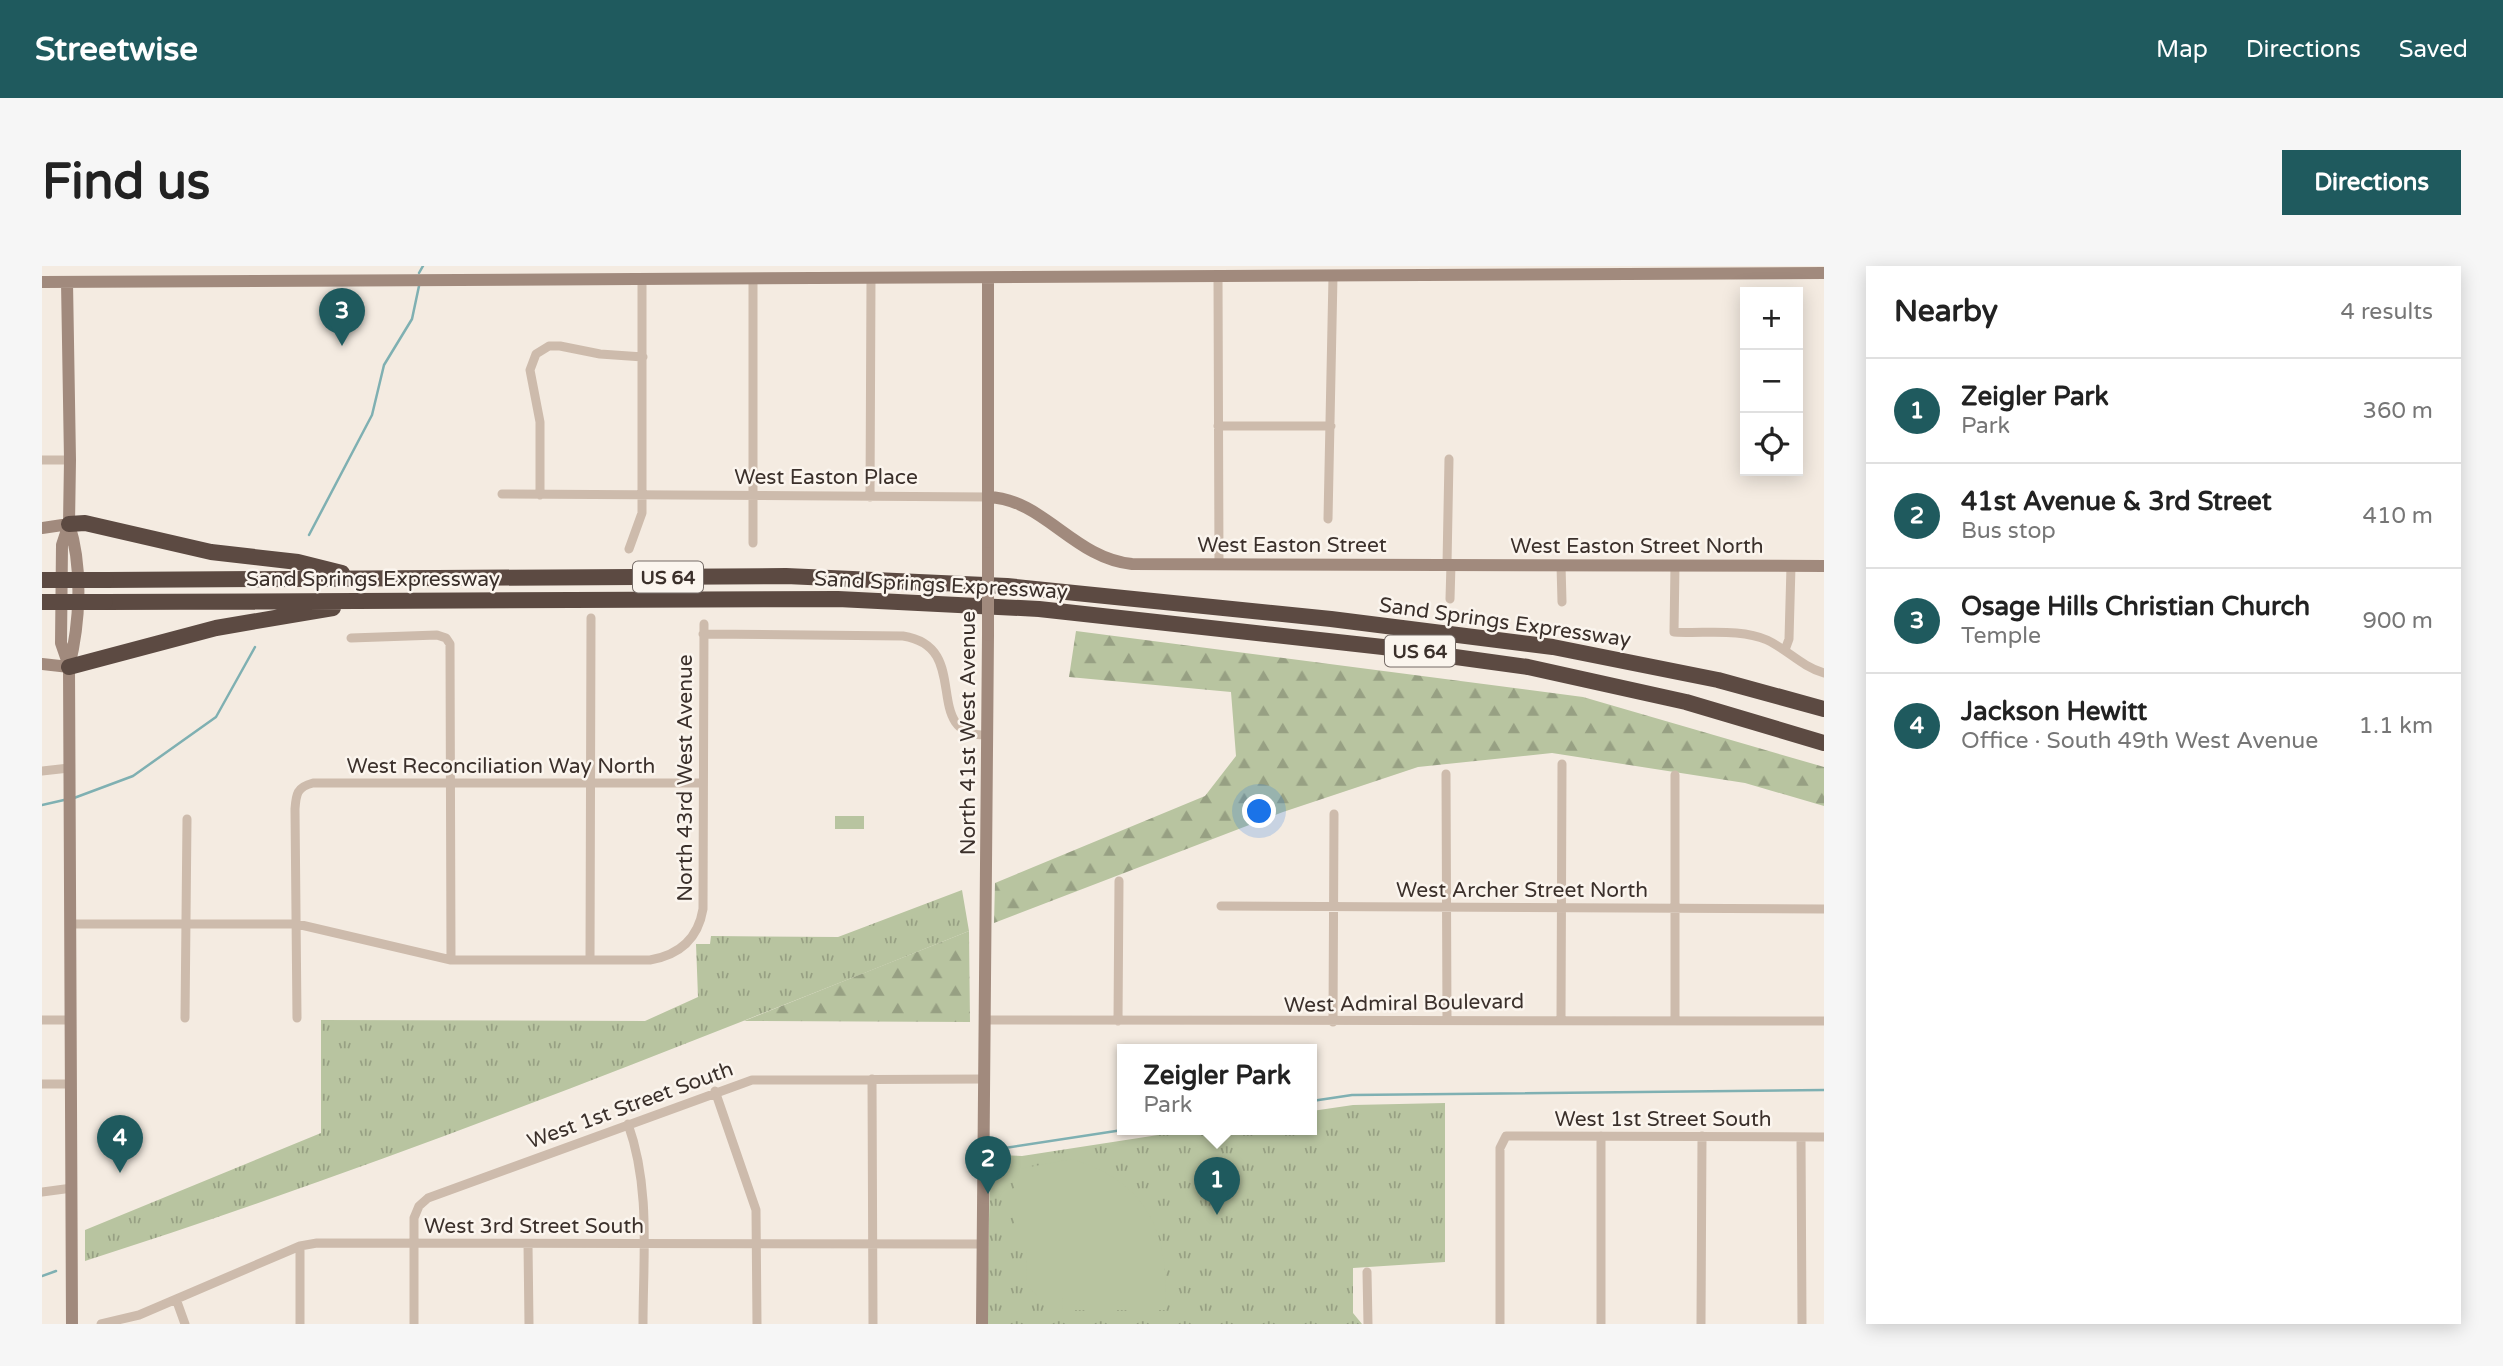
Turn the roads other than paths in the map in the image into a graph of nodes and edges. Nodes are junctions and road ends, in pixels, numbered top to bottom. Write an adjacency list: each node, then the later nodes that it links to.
1 (1271, 271): 4 (street); 5 (street)
2 (1044, 272): 4 (street); 7 (street)
3 (1824, 272): 5 (street)
4 (1218, 276): 14 (street)
5 (1332, 276): 13 (street)
6 (871, 278): 7 (street); 9 (street); 22 (street)
7 (988, 278): 23 (street, North 41st West Avenue)
8 (642, 279): 9 (street); 11 (street); 12 (street)
9 (753, 279): 21 (street)
10 (42, 282): 11 (street)
11 (67, 282): 17 (street)
12 (643, 357): 19 (street); 20 (street)
13 (1331, 425): 14 (street); 24 (street)
14 (1218, 426): 31 (street)
15 (1449, 459): 30 (street)
16 (42, 460): 17 (street)
17 (70, 460): 25 (street)
18 (502, 494): 19 (street, West Easton Place)
19 (540, 495): 20 (street, West Easton Place)
20 (643, 496): 21 (street, West Easton Place); 28 (street)
21 (753, 496): 22 (street, West Easton Place); 27 (street)
22 (870, 497): 23 (street, West Easton Place)
23 (988, 497): 29 (street, West Easton Place); 51 (street, North 41st West Avenue, bridge)
24 (1328, 519)
25 (69, 524): 26 (street); 36 (highway); 48 (street)
26 (42, 528)
27 (753, 543)
28 (629, 549)
29 (1132, 564): 31 (street, West Easton Street)
30 (1449, 564): 31 (street, West Easton Street); 32 (street, West Easton Street North); 38 (street)
31 (1219, 565)
32 (1561, 565): 33 (street, West Easton Street North); 41 (street)
33 (1675, 565): 34 (street, West Easton Street North); 46 (street)
34 (1791, 566): 35 (street, West Easton Street North); 46 (street)
35 (1824, 566)
36 (368, 579): 37 (highway, Sand Springs Expressway / US 64, bridge); 50 (highway, Sand Springs Expressway / US 64)
37 (42, 580)
38 (1450, 599)
39 (369, 601): 40 (highway, Sand Springs Expressway / US 64, bridge); 48 (highway); 52 (highway, Sand Springs Expressway / US 64)
40 (42, 602)
41 (1562, 602)
42 (591, 618): 58 (street)
43 (704, 624): 44 (street, North 43rd West Avenue)
44 (703, 635): 51 (street); 60 (street, North 43rd West Avenue)
45 (351, 638): 59 (street)
46 (1785, 650): 49 (street)
47 (42, 664): 48 (street)
48 (69, 667): 55 (street)
49 (1824, 673)
50 (1824, 709)
51 (988, 735): 80 (street, North 41st West Avenue)
52 (1824, 743)
53 (1562, 764): 68 (street)
54 (42, 771): 55 (street)
55 (69, 772): 71 (street)
56 (1446, 774): 66 (street)
57 (1675, 775): 67 (street)
58 (591, 782): 59 (street, West Reconciliation Way North); 60 (street, West Reconciliation Way North); 74 (street)
59 (451, 783): 72 (street, West Reconciliation Way North); 73 (street)
60 (703, 783): 74 (street, North 43rd West Avenue)
61 (1334, 814): 65 (street)
62 (187, 819): 70 (street)
63 (1119, 881): 83 (street)
64 (1221, 906): 65 (street, West Archer Street North)
65 (1334, 907): 66 (street, West Archer Street North); 85 (street)
66 (1446, 907): 68 (street, West Archer Street North); 81 (street)
67 (1676, 907): 68 (street, West Archer Street North); 69 (street, West Archer Street North); 82 (street)
68 (1562, 908): 77 (street)
69 (1824, 909)
70 (186, 923): 71 (street); 72 (street); 75 (street)
71 (70, 924): 79 (street)
72 (297, 924): 73 (street); 76 (street)
73 (451, 960): 74 (street)
74 (590, 960)
75 (185, 1018)
76 (297, 1018)
77 (1561, 1019): 81 (street, West Admiral Boulevard); 82 (street, West Admiral Boulevard)
78 (42, 1020): 79 (street)
79 (70, 1020): 89 (street)
80 (985, 1020): 83 (street, West Admiral Boulevard); 87 (street, North 41st West Avenue)
81 (1447, 1020): 85 (street, West Admiral Boulevard)
82 (1675, 1020): 84 (street, West Admiral Boulevard)
83 (1118, 1021): 85 (street, West Admiral Boulevard)
84 (1824, 1021)
85 (1334, 1022)
86 (872, 1079): 87 (street, West 1st Street South); 90 (street, West 1st Street South); 102 (street)
87 (985, 1079): 103 (street, North 41st West Avenue)
88 (42, 1084): 89 (street)
89 (70, 1084): 96 (street)
90 (715, 1091): 91 (street, West 1st Street South); 101 (street)
91 (628, 1124): 98 (street, West 1st Street South); 100 (street)
92 (1601, 1136): 93 (street, West 1st Street South); 118 (street, West 1st Street South); 119 (street)
93 (1702, 1136): 95 (street, West 1st Street South); 120 (street)
94 (1824, 1137): 95 (street, West 1st Street South)
95 (1801, 1138): 121 (street)
96 (72, 1188): 97 (street); 107 (street)
97 (42, 1192)
98 (414, 1242): 99 (street, West 3rd Street South); 104 (street, West 3rd Street South); 111 (street, West 1st Street South)
99 (528, 1244): 100 (street, West 3rd Street South); 112 (street)
100 (643, 1244): 101 (street, West 3rd Street South); 113 (street)
101 (757, 1244): 102 (street, West 3rd Street South); 114 (street)
102 (872, 1244): 103 (street, West 3rd Street South); 115 (street)
103 (983, 1244): 116 (street, North 41st West Avenue)
104 (300, 1246): 106 (street, West 3rd Street South); 110 (street)
105 (1367, 1272): 117 (street)
106 (176, 1298): 108 (street, West 3rd Street South); 109 (street)
107 (72, 1324)
108 (102, 1324)
109 (185, 1324)
110 (300, 1324)
111 (414, 1324)
112 (529, 1324)
113 (643, 1324)
114 (757, 1324)
115 (873, 1324)
116 (982, 1324)
117 (1368, 1324)
118 (1500, 1324)
119 (1601, 1324)
120 (1701, 1324)
121 (1802, 1324)

